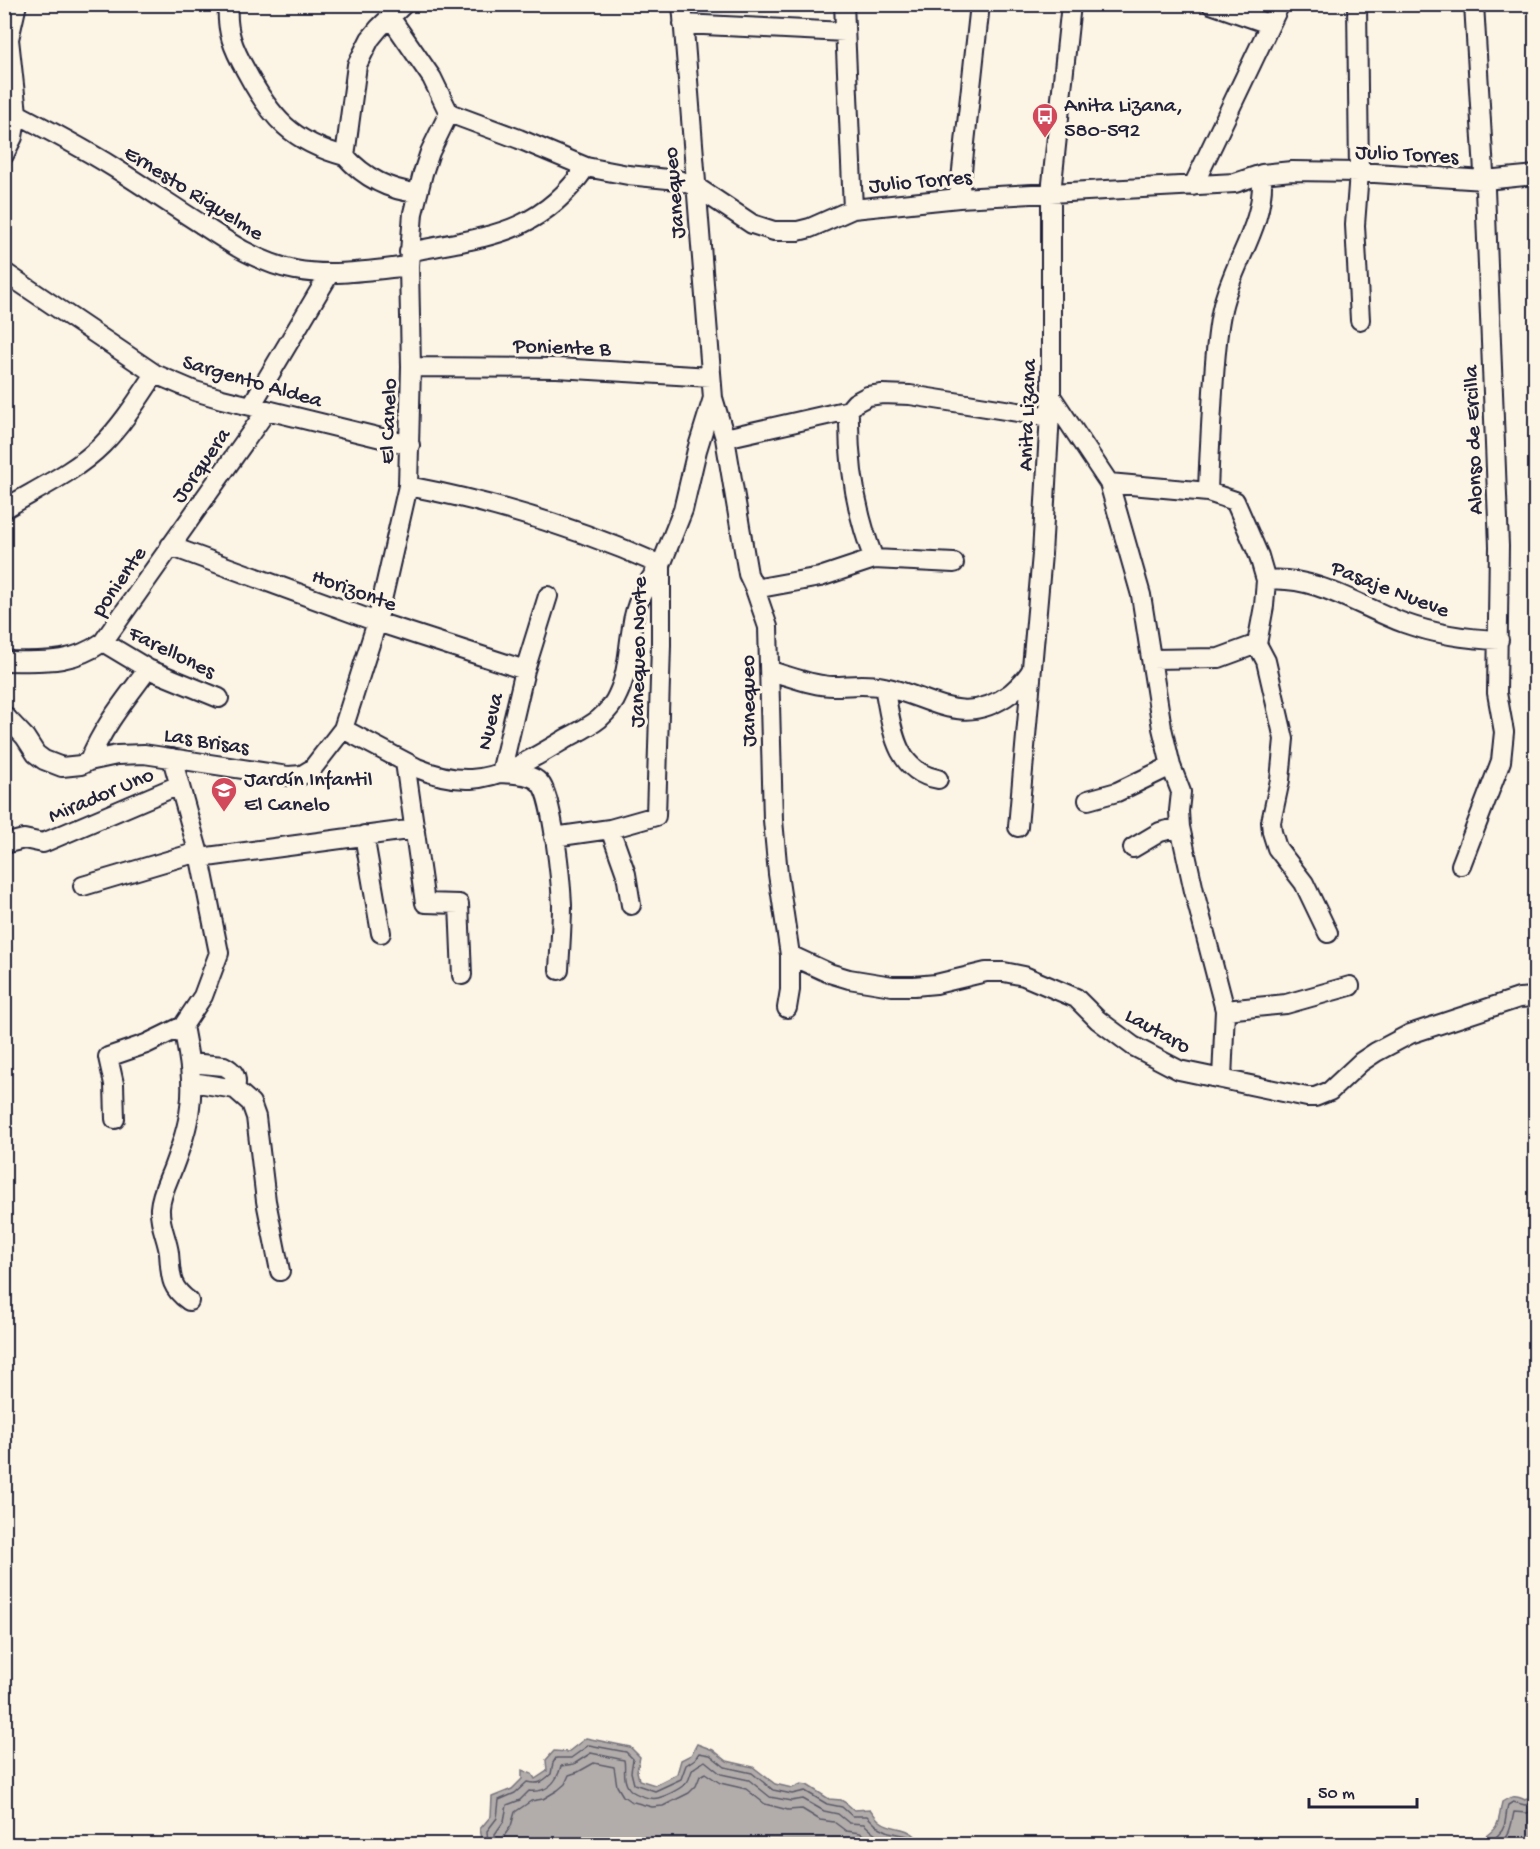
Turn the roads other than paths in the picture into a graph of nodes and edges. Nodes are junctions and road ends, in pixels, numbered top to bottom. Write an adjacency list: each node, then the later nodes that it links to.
1 (16, 4): 15 (street)
2 (228, 4): 18 (street)
3 (682, 4): 12 (street, Janequeo)
4 (844, 4): 14 (street)
5 (980, 4): 28 (street)
6 (1071, 4): 26 (street, Anita Lizana)
7 (1211, 4): 13 (street)
8 (1280, 4): 13 (street)
9 (1357, 4): 20 (street)
10 (1474, 4): 23 (street, Alonso de Ercilla)
11 (398, 8): 16 (street); 18 (street)
12 (683, 24): 14 (street); 24 (street, Janequeo)
13 (1269, 24): 25 (street)
14 (845, 32): 29 (street)
15 (11, 110): 17 (street); 32 (street, Ernesto Riquelme)
16 (449, 113): 19 (street, Julio Torres); 27 (street, El Canelo)
17 (4, 155)
18 (345, 156): 27 (street)
19 (586, 167): 24 (street, Julio Torres); 30 (street, Ernesto Riquelme)
20 (1359, 172): 21 (street, Julio Torres); 23 (street, Julio Torres); 33 (street)
21 (1262, 174): 25 (street, Julio Torres); 46 (street)
22 (1536, 175): 23 (street, Julio Torres)
23 (1485, 180): 56 (street, Alonso de Ercilla)
24 (695, 186): 29 (street, Julio Torres); 36 (street, Janequeo)
25 (1193, 186): 26 (street, Julio Torres)
26 (1051, 193): 28 (street, Julio Torres); 37 (street, Anita Lizana)
27 (417, 194): 30 (street, El Canelo)
28 (959, 198): 29 (street, Julio Torres)
29 (853, 209)
30 (409, 259): 32 (street, Ernesto Riquelme); 34 (street, El Canelo)
31 (4, 272): 35 (street, Sargento Aldea)
32 (330, 273): 39 (street, Jorquera)
33 (1360, 320)
34 (411, 367): 36 (street, Poniente B); 43 (street, El Canelo)
35 (155, 374): 39 (street, Sargento Aldea); 47 (street)
36 (711, 377): 38 (street, Janequeo Norte)
37 (1051, 396): 41 (street, Anita Lizana); 44 (street)
38 (713, 398): 42 (street, Janequeo); 51 (street, Janequeo Norte)
39 (259, 408): 43 (street, Sargento Aldea); 48 (street, Jorquera)
40 (849, 410): 41 (street); 42 (street); 49 (street)
41 (1049, 417): 62 (street, Anita Lizana)
42 (725, 438): 53 (street, Janequeo)
43 (410, 446): 45 (street, El Canelo)
44 (1109, 483): 46 (street); 59 (street)
45 (408, 486): 51 (street); 55 (street, El Canelo)
46 (1208, 492): 52 (street)
47 (4, 509)
48 (170, 546): 55 (street, Horizonte); 57 (street, poniente)
49 (874, 559): 50 (street); 53 (street)
50 (954, 563)
51 (661, 565): 73 (street); 80 (street, Janequeo Norte)
52 (1266, 580): 56 (street, Pasaje Nueve); 58 (street)
53 (755, 589): 64 (street, Janequeo)
54 (548, 596): 63 (street, Nueva)
55 (377, 622): 63 (street, Horizonte); 68 (street, El Canelo)
56 (1499, 640): 86 (street, Alonso de Ercilla)
57 (103, 642): 60 (street, Farellones); 61 (street, Farellones)
58 (1257, 644): 59 (street); 90 (street)
59 (1150, 659): 72 (street)
60 (4, 661)
61 (148, 669): 66 (street, Farellones); 70 (street)
62 (1032, 669): 65 (street); 77 (street, Anita Lizana)
63 (525, 670): 73 (street, Nueva)
64 (770, 670): 65 (street); 91 (street, Janequeo)
65 (884, 687): 74 (street)
66 (219, 698)
67 (4, 715): 70 (street, Las Brisas)
68 (343, 729): 69 (street, Las Brisas); 71 (street)
69 (172, 758): 70 (street, Las Brisas); 75 (street)
70 (89, 761)
71 (405, 762): 73 (street); 79 (street)
72 (1171, 766): 76 (street); 78 (street)
73 (501, 773): 82 (street, Nueva)
74 (938, 779)
75 (179, 785): 83 (street, Mirador Uno); 85 (street)
76 (1088, 800)
77 (1018, 827)
78 (1180, 827): 84 (street); 97 (street)
79 (415, 829): 81 (street); 93 (street)
80 (610, 829): 82 (street, Janequeo Norte); 88 (street)
81 (364, 835): 85 (street); 89 (street)
82 (554, 837): 92 (street, Nueva)
83 (4, 844)
84 (1133, 848)
85 (199, 855): 87 (street); 98 (street)
86 (1461, 866)
87 (83, 886)
88 (631, 906)
89 (381, 933)
90 (1328, 933)
91 (790, 955): 96 (street, Janequeo); 100 (street, Lautaro)
92 (559, 970)
93 (462, 975)
94 (1350, 986): 97 (street)
95 (1536, 997): 100 (street, Lautaro)
96 (787, 1008)
97 (1225, 1010): 100 (street)
98 (183, 1026): 99 (street); 103 (street)
99 (190, 1064): 101 (street); 102 (street)
100 (1222, 1079)
101 (192, 1082): 102 (street); 105 (street)
102 (236, 1089): 104 (street)
103 (115, 1119)
104 (279, 1271)
105 (189, 1301)

